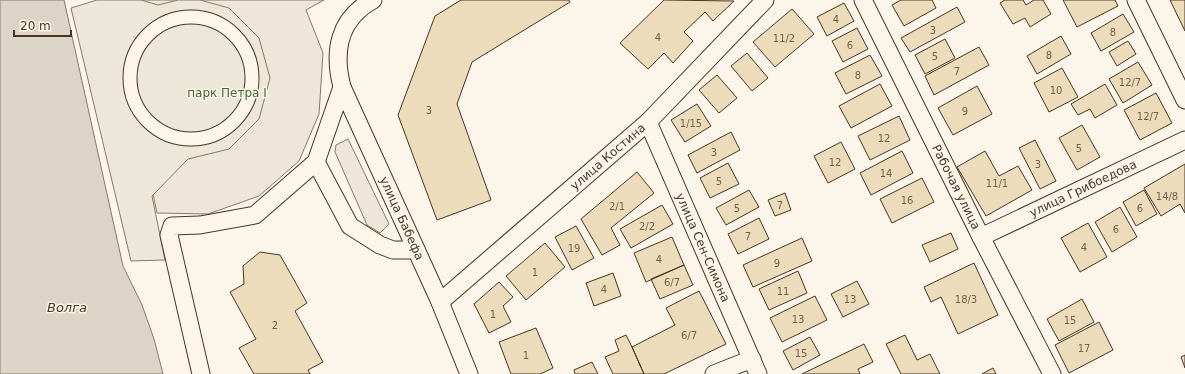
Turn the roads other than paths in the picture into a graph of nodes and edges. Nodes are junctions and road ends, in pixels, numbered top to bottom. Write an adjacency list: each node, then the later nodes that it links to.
1 (373, 0): 6 (street, улица Бабефа)
2 (765, 0): 8 (street, улица Костина)
3 (863, 0): 11 (street, Рабочая улица)
4 (1136, 0): 7 (street)
5 (128, 78): 5 (street)
6 (342, 88): 10 (street); 12 (street, улица Бабефа)
7 (1185, 100)
8 (648, 122): 13 (street, улица Костина); 14 (street, улица Сен-Симона)
9 (1185, 140): 11 (street, улица Грибоедова)
10 (316, 162): 12 (street); 15 (street)
11 (981, 237): 18 (street, Рабочая улица)
12 (416, 250): 13 (street, улица Бабефа)
13 (440, 302): 16 (street, улица Бабефа)
14 (755, 367): 17 (street)
15 (201, 374)
16 (469, 374)
17 (714, 374)
18 (1052, 374)

